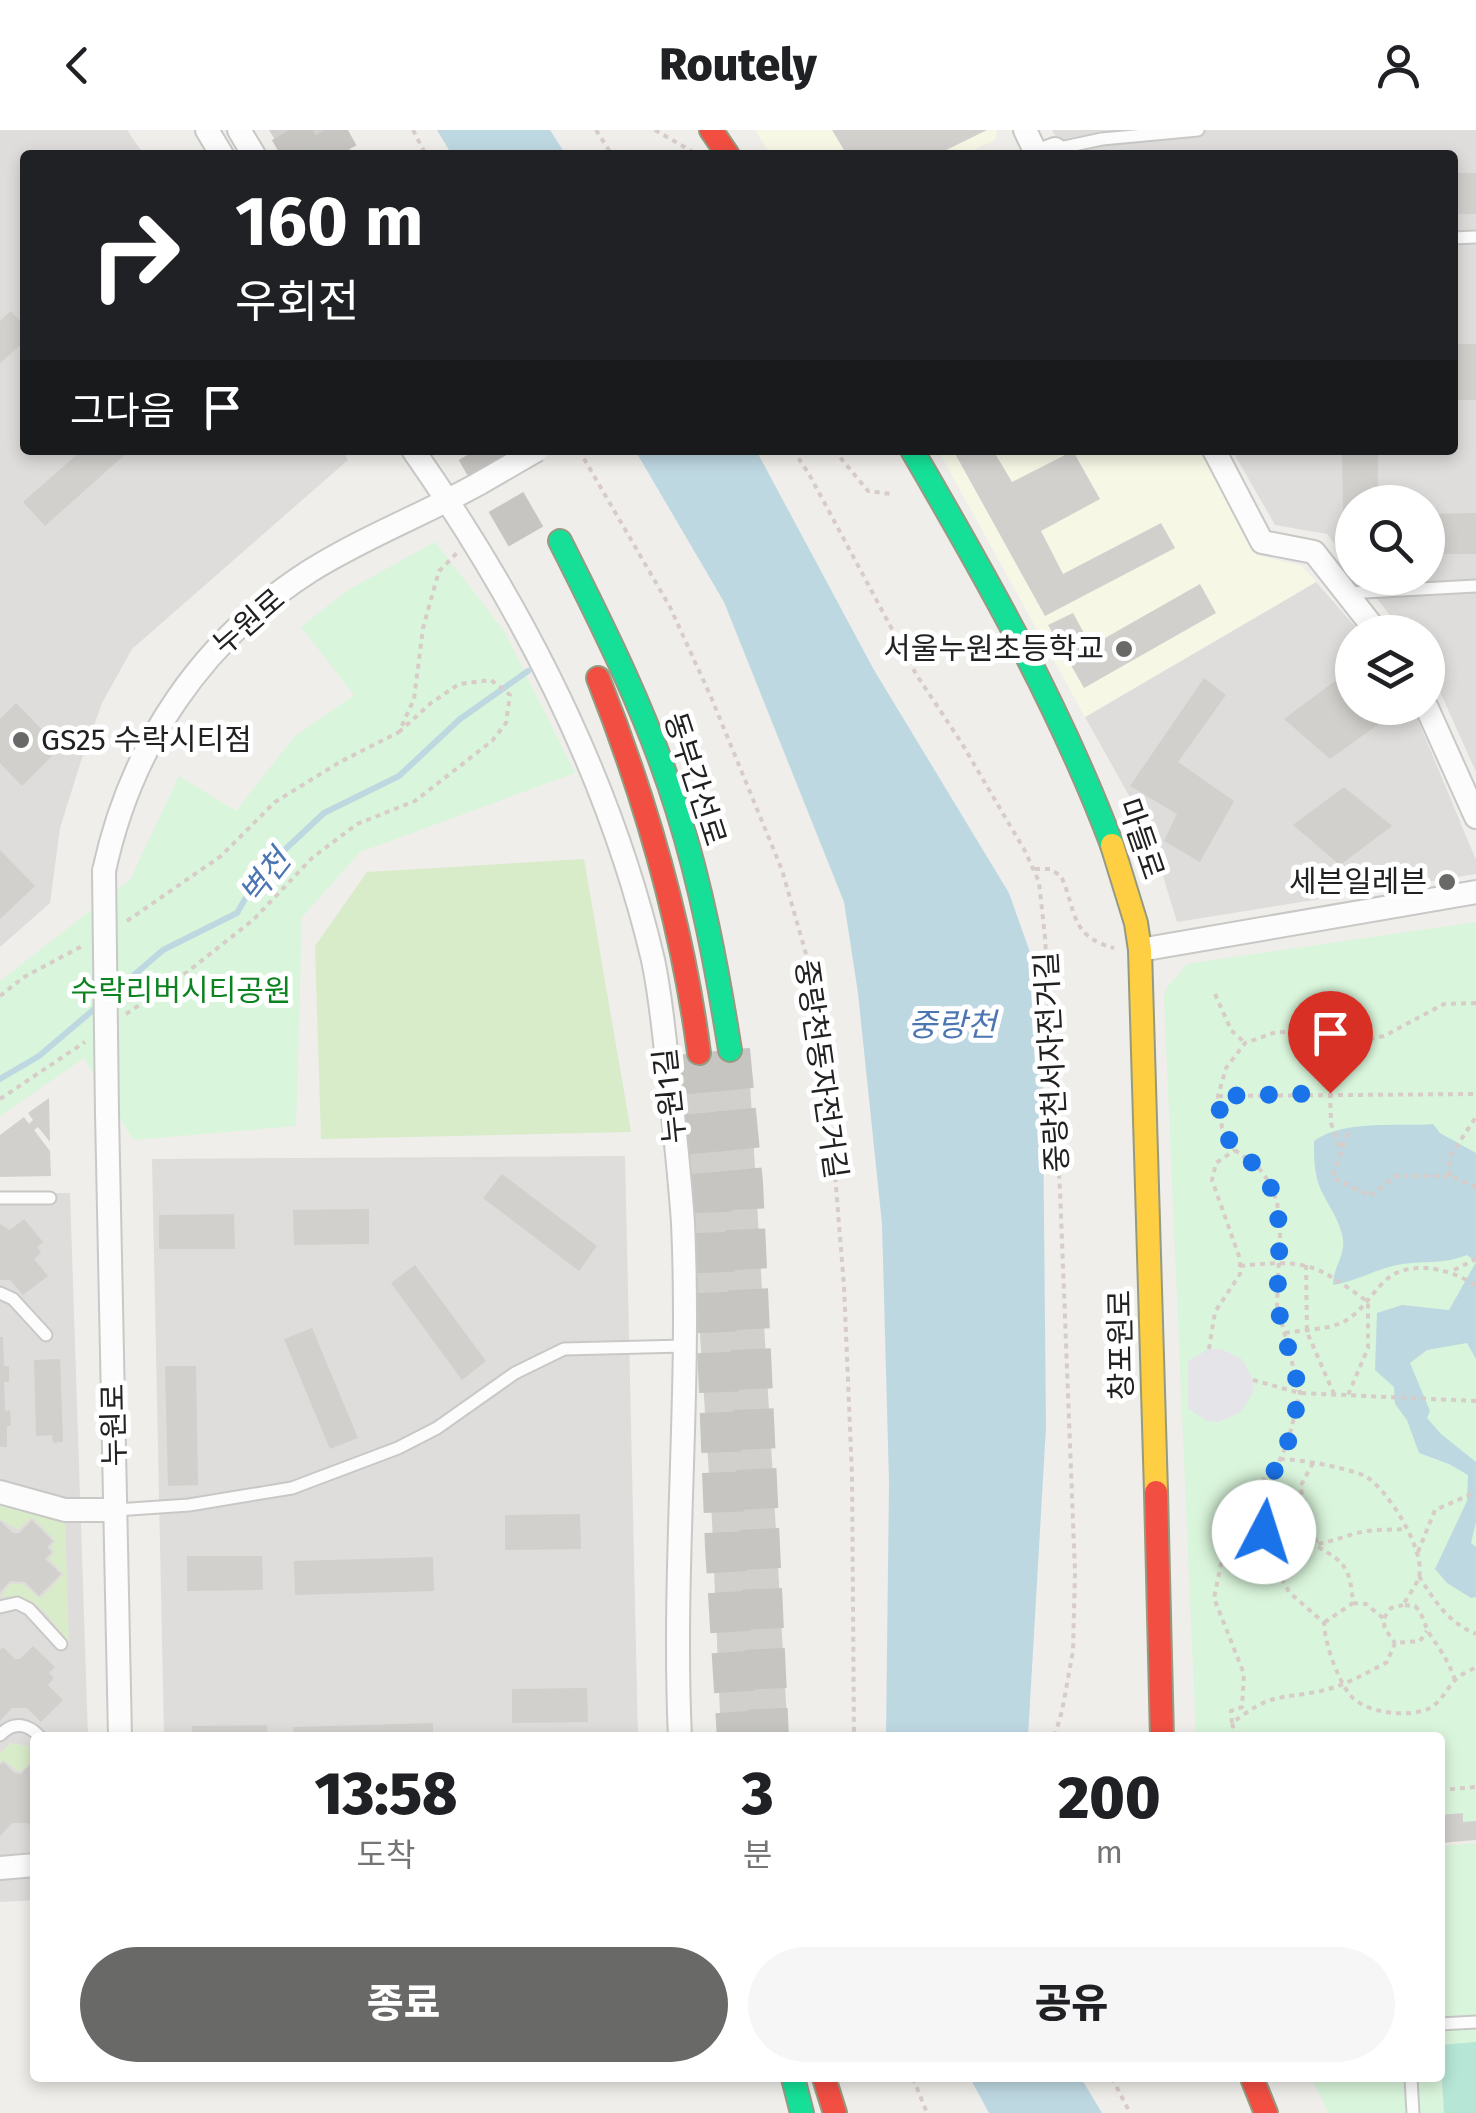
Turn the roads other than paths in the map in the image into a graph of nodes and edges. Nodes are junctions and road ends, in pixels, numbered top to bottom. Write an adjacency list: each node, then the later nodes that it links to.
1 (1025, 130): 4 (street)
2 (1198, 130): 3 (lane)
3 (1102, 135): 5 (lane)
4 (1044, 150)
5 (1056, 150)
6 (416, 455): 10 (street, 누원1길)
7 (529, 455): 10 (street, 누원로, bridge)
8 (915, 455): 21 (main road, 마들로)
9 (1217, 455): 12 (street)
10 (448, 501): 28 (street, 누원1길); 30 (street, 누원로, bridge)
11 (560, 542): 22 (main road, 동부간선로)
12 (1335, 579)
13 (1476, 586): 14 (lane)
14 (1445, 588)
15 (1348, 595): 16 (street)
16 (1363, 615)
17 (586, 650): 23 (main road, 동부간선로)
18 (1435, 725): 19 (street)
19 (1475, 814)
20 (1476, 892): 21 (street)
21 (1140, 950): 36 (main road, 창포원로)
22 (730, 1050)
23 (699, 1053)
24 (0, 1198): 25 (lane)
25 (50, 1198)
26 (0, 1293): 27 (lane)
27 (46, 1334)
28 (684, 1346): 30 (lane); 35 (street, 누원1길)
29 (0, 1492): 30 (street)
30 (116, 1510): 34 (street, 누원로)
31 (0, 1607): 32 (lane)
32 (61, 1644)
33 (33, 1732): 37 (lane)
34 (120, 1732)
35 (680, 1732)
36 (1162, 1732)
37 (0, 1735)
38 (30, 1865): 39 (street)
39 (0, 1868)
40 (1476, 2022): 41 (lane)
41 (1445, 2024)
42 (794, 2082): 46 (main road)
43 (825, 2082): 47 (main road)
44 (1254, 2082): 48 (main road)
45 (1412, 2082): 49 (lane)
46 (802, 2113)
47 (835, 2113)
48 (1266, 2113)
49 (1413, 2113)

